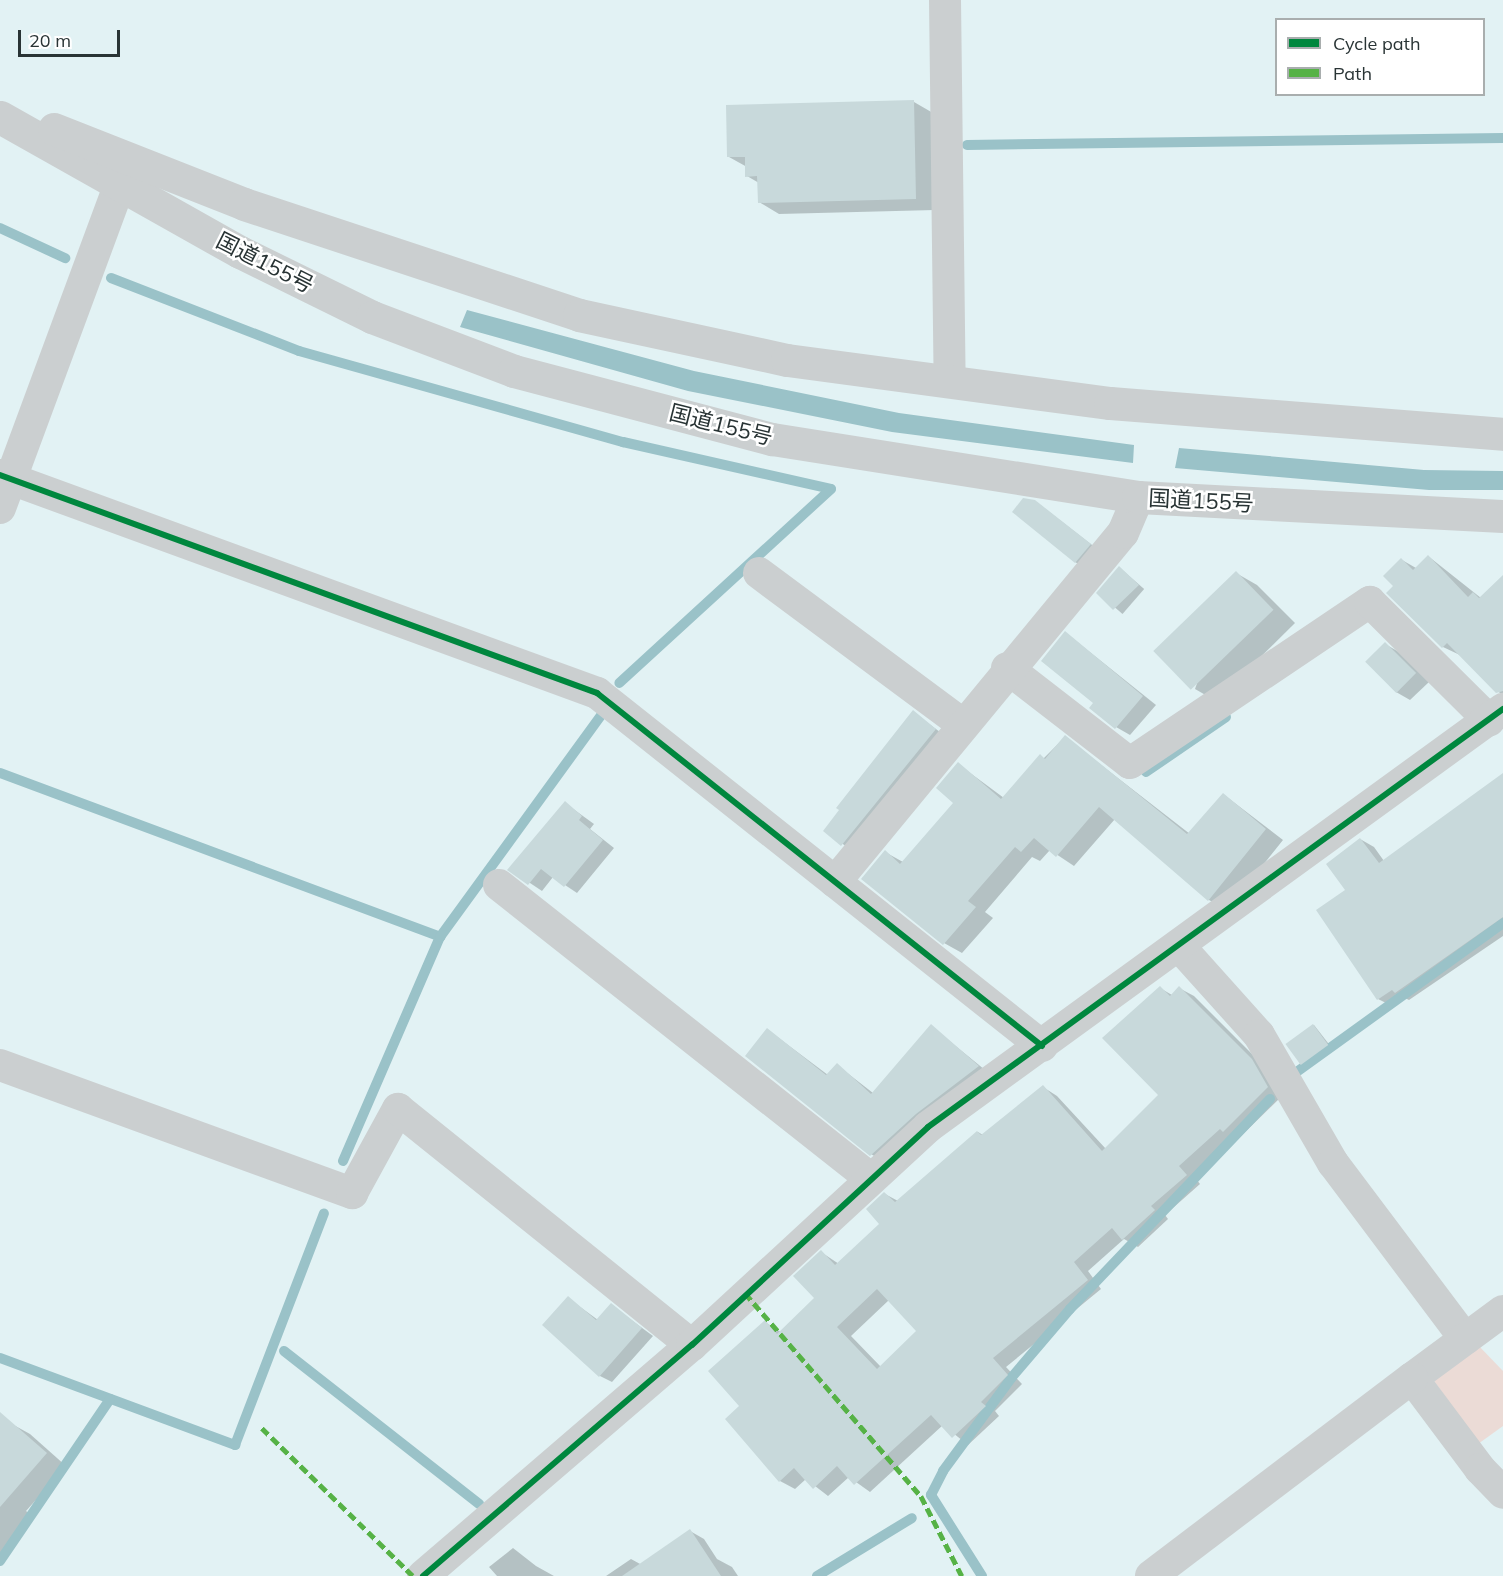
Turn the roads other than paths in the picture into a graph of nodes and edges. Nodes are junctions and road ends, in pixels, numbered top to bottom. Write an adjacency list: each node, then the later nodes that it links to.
1 (945, 0): 5 (street)
2 (0, 106): 5 (highway, 国道155号)
3 (0, 117): 4 (highway, 国道155号)
4 (119, 186): 7 (street); 8 (highway, 国道155号)
5 (950, 382): 6 (highway, 国道155号)
6 (1503, 434)
7 (5, 477): 9 (street); 15 (street)
8 (1138, 497): 10 (highway, 国道155号); 12 (street)
9 (0, 508)
10 (1503, 516)
11 (759, 573): 14 (street)
12 (1007, 668): 13 (street); 14 (street)
13 (1496, 715): 17 (street)
14 (963, 724): 15 (street)
15 (836, 882): 18 (street)
16 (499, 885): 20 (street)
17 (1180, 947): 18 (street); 22 (street)
18 (1042, 1046): 20 (street)
19 (0, 1065): 23 (street)
20 (871, 1179): 23 (street)
21 (1503, 1311): 22 (street)
22 (1465, 1339): 24 (street)
23 (692, 1345): 26 (street)
24 (1412, 1378): 25 (street); 27 (street)
25 (1503, 1493)
26 (423, 1576)
27 (1151, 1576)

